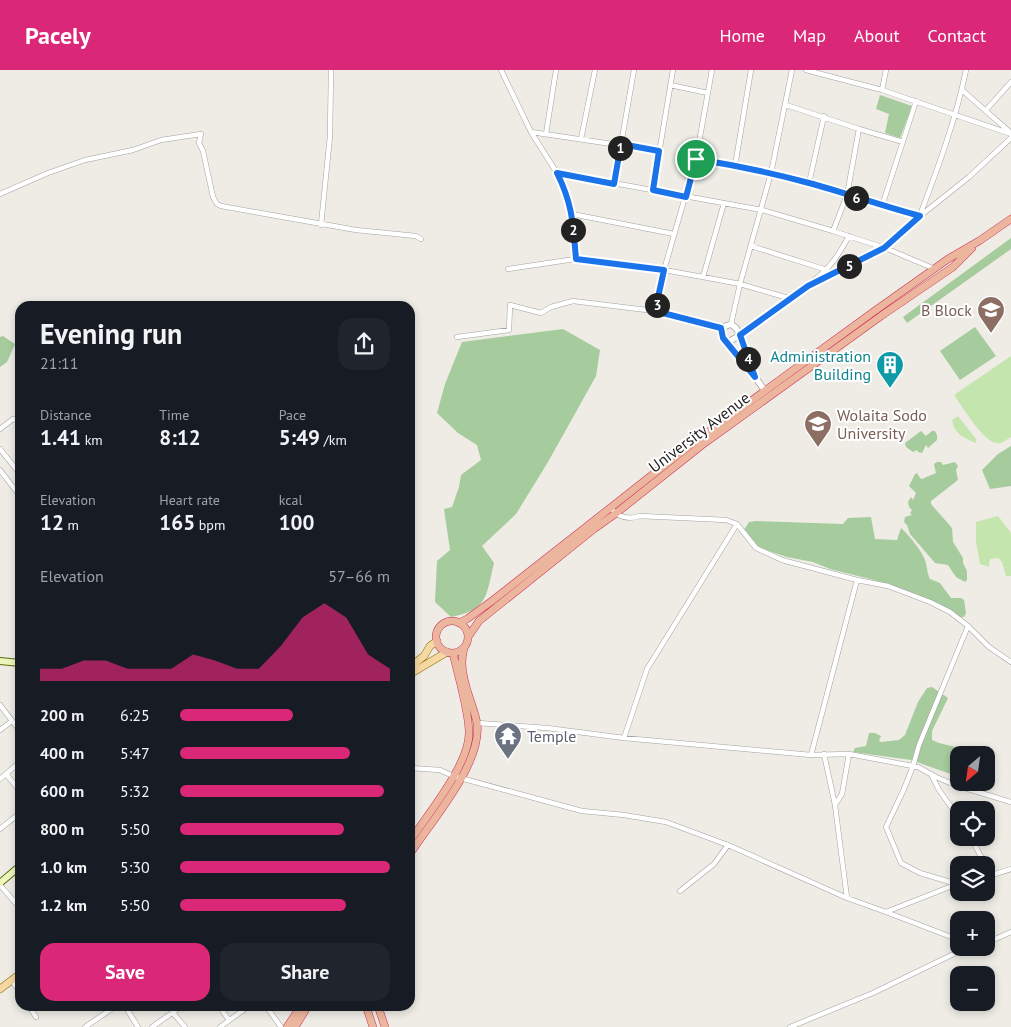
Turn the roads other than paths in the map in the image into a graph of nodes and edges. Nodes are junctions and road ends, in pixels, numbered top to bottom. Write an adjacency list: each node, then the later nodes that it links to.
1 (331, 70): 47 (street)
2 (500, 70): 24 (street)
3 (556, 70): 25 (street)
4 (595, 70): 27 (street)
5 (634, 70): 29 (street)
6 (673, 70): 14 (street)
7 (712, 70): 17 (street)
8 (751, 70): 32 (street)
9 (792, 70): 19 (street)
10 (806, 70): 15 (street)
11 (886, 70): 15 (street)
12 (966, 70): 16 (street)
13 (1011, 82): 20 (street)
14 (670, 86): 17 (street); 30 (street)
15 (882, 90): 18 (street)
16 (962, 90): 20 (street); 21 (street)
17 (708, 93): 31 (street)
18 (916, 101): 21 (street); 28 (street)
19 (786, 105): 22 (street); 34 (street)
20 (986, 110): 26 (street)
21 (954, 114): 26 (street); 45 (street)
22 (824, 116): 23 (street); 35 (street)
23 (859, 129): 28 (street); 39 (street)
24 (531, 132): 25 (street); 33 (street)
25 (546, 134): 27 (street)
26 (1011, 135): 45 (street)
27 (581, 139): 29 (street)
28 (902, 142): 42 (street)
29 (621, 144): 30 (street); 36 (street)
30 (659, 151): 37 (street)
31 (696, 159): 32 (street); 40 (street)
32 (735, 166): 34 (street)
33 (557, 173): 36 (street); 44 (street)
34 (771, 174): 35 (street); 43 (street)
35 (809, 183): 39 (street)
36 (614, 184): 37 (street)
37 (653, 190): 40 (street)
38 (0, 194): 47 (street)
39 (847, 195): 42 (street); 48 (street)
40 (686, 197): 41 (street); 49 (street)
41 (724, 204): 43 (street); 61 (street)
42 (882, 206): 45 (street)
43 (762, 210): 48 (street); 53 (street)
44 (572, 214): 49 (street); 55 (street)
45 (920, 216): 54 (street)
46 (1011, 219): 52 (highway, University Avenue)
47 (321, 225): 51 (street)
48 (834, 231): 50 (street)
49 (674, 234): 58 (street)
50 (849, 236): 54 (street); 59 (street)
51 (421, 239)
52 (979, 241): 57 (highway, University Avenue); 67 (highway, University Avenue)
53 (751, 246): 59 (street); 62 (street)
54 (884, 248): 57 (street); 60 (street)
55 (576, 259): 56 (street); 58 (street)
56 (508, 269)
57 (936, 269): 65 (highway, University Avenue)
58 (664, 270): 61 (street); 66 (street)
59 (827, 270): 60 (street); 63 (street)
60 (829, 276): 63 (street)
61 (703, 277): 62 (street)
62 (740, 284): 64 (street); 68 (street)
63 (808, 286): 64 (street)
64 (788, 298): 70 (street)
65 (876, 310): 67 (main road); 74 (highway, University Avenue)
66 (655, 311): 69 (street); 71 (street)
67 (880, 316): 82 (highway, University Avenue)
68 (731, 324): 69 (street); 70 (street)
69 (721, 328): 72 (street)
70 (740, 335): 72 (street); 73 (street)
71 (457, 337)
72 (727, 343): 73 (street)
73 (755, 377): 74 (street)
74 (765, 391): 81 (highway, University Avenue)
75 (15, 420): 76 (street)
76 (0, 429)
77 (0, 449): 78 (street)
78 (15, 467)
79 (0, 470): 80 (street)
80 (15, 490)
81 (610, 508): 82 (street); 85 (highway, University Avenue)
82 (615, 514): 83 (street); 87 (highway, University Avenue)
83 (737, 524): 84 (street); 101 (street)
84 (857, 580): 86 (street); 104 (street)
85 (459, 623): 87 (highway); 88 (highway)
86 (968, 626): 94 (street); 106 (street)
87 (468, 637): 89 (highway)
88 (437, 641): 90 (highway); 93 (main road)
89 (464, 648): 90 (highway); 98 (highway)
90 (450, 652): 95 (main road); 110 (highway)
91 (0, 661): 92 (main road)
92 (15, 662)
93 (415, 662)
94 (1011, 662)
95 (415, 671)
96 (0, 705): 97 (street)
97 (12, 721): 99 (street); 100 (street)
98 (477, 723): 101 (street); 112 (highway)
99 (15, 724)
100 (0, 730)
101 (624, 738): 104 (street)
102 (824, 754): 103 (street); 104 (street); 115 (street)
103 (850, 754): 106 (street); 115 (street)
104 (812, 755)
105 (15, 766): 108 (street)
106 (913, 766): 109 (street); 125 (street)
107 (415, 768): 110 (street)
108 (6, 774): 111 (street); 113 (street)
109 (932, 775): 114 (street); 116 (street)
110 (453, 776): 112 (street); 119 (highway)
111 (0, 779)
112 (461, 779): 120 (street); 121 (highway)
113 (15, 785)
114 (1011, 802)
115 (835, 805): 129 (street)
116 (950, 805)
117 (15, 817): 118 (street)
118 (0, 828)
119 (415, 833)
120 (728, 845): 128 (street); 129 (street)
121 (415, 846)
122 (1011, 869): 124 (street)
123 (15, 870): 126 (main road)
124 (995, 875)
125 (950, 882)
126 (0, 884): 130 (street)
127 (950, 887): 131 (street)
128 (680, 891)
129 (847, 898): 131 (street)
130 (15, 902)
131 (886, 912): 133 (street)
132 (1011, 932): 134 (street)
133 (950, 937)
134 (995, 939)
135 (950, 956): 164 (street)
136 (15, 978): 137 (main road)
137 (12, 980): 138 (street); 139 (main road)
138 (15, 985)
139 (0, 989)
140 (32, 1011): 152 (street)
141 (109, 1011): 154 (street)
142 (128, 1011): 155 (street)
143 (176, 1011): 151 (street)
144 (223, 1011): 153 (street)
145 (242, 1011): 153 (street)
146 (270, 1011): 159 (street)
147 (298, 1011): 160 (highway)
148 (305, 1011): 161 (highway)
149 (368, 1011): 162 (highway)
150 (380, 1011): 163 (highway)
151 (173, 1013): 156 (street); 157 (street)
152 (36, 1017)
153 (229, 1020): 158 (street)
154 (89, 1026)
155 (138, 1027)
156 (152, 1027)
157 (184, 1027)
158 (220, 1027)
159 (281, 1027)
160 (287, 1027)
161 (295, 1027)
162 (374, 1027)
163 (385, 1027)
164 (790, 1027)

